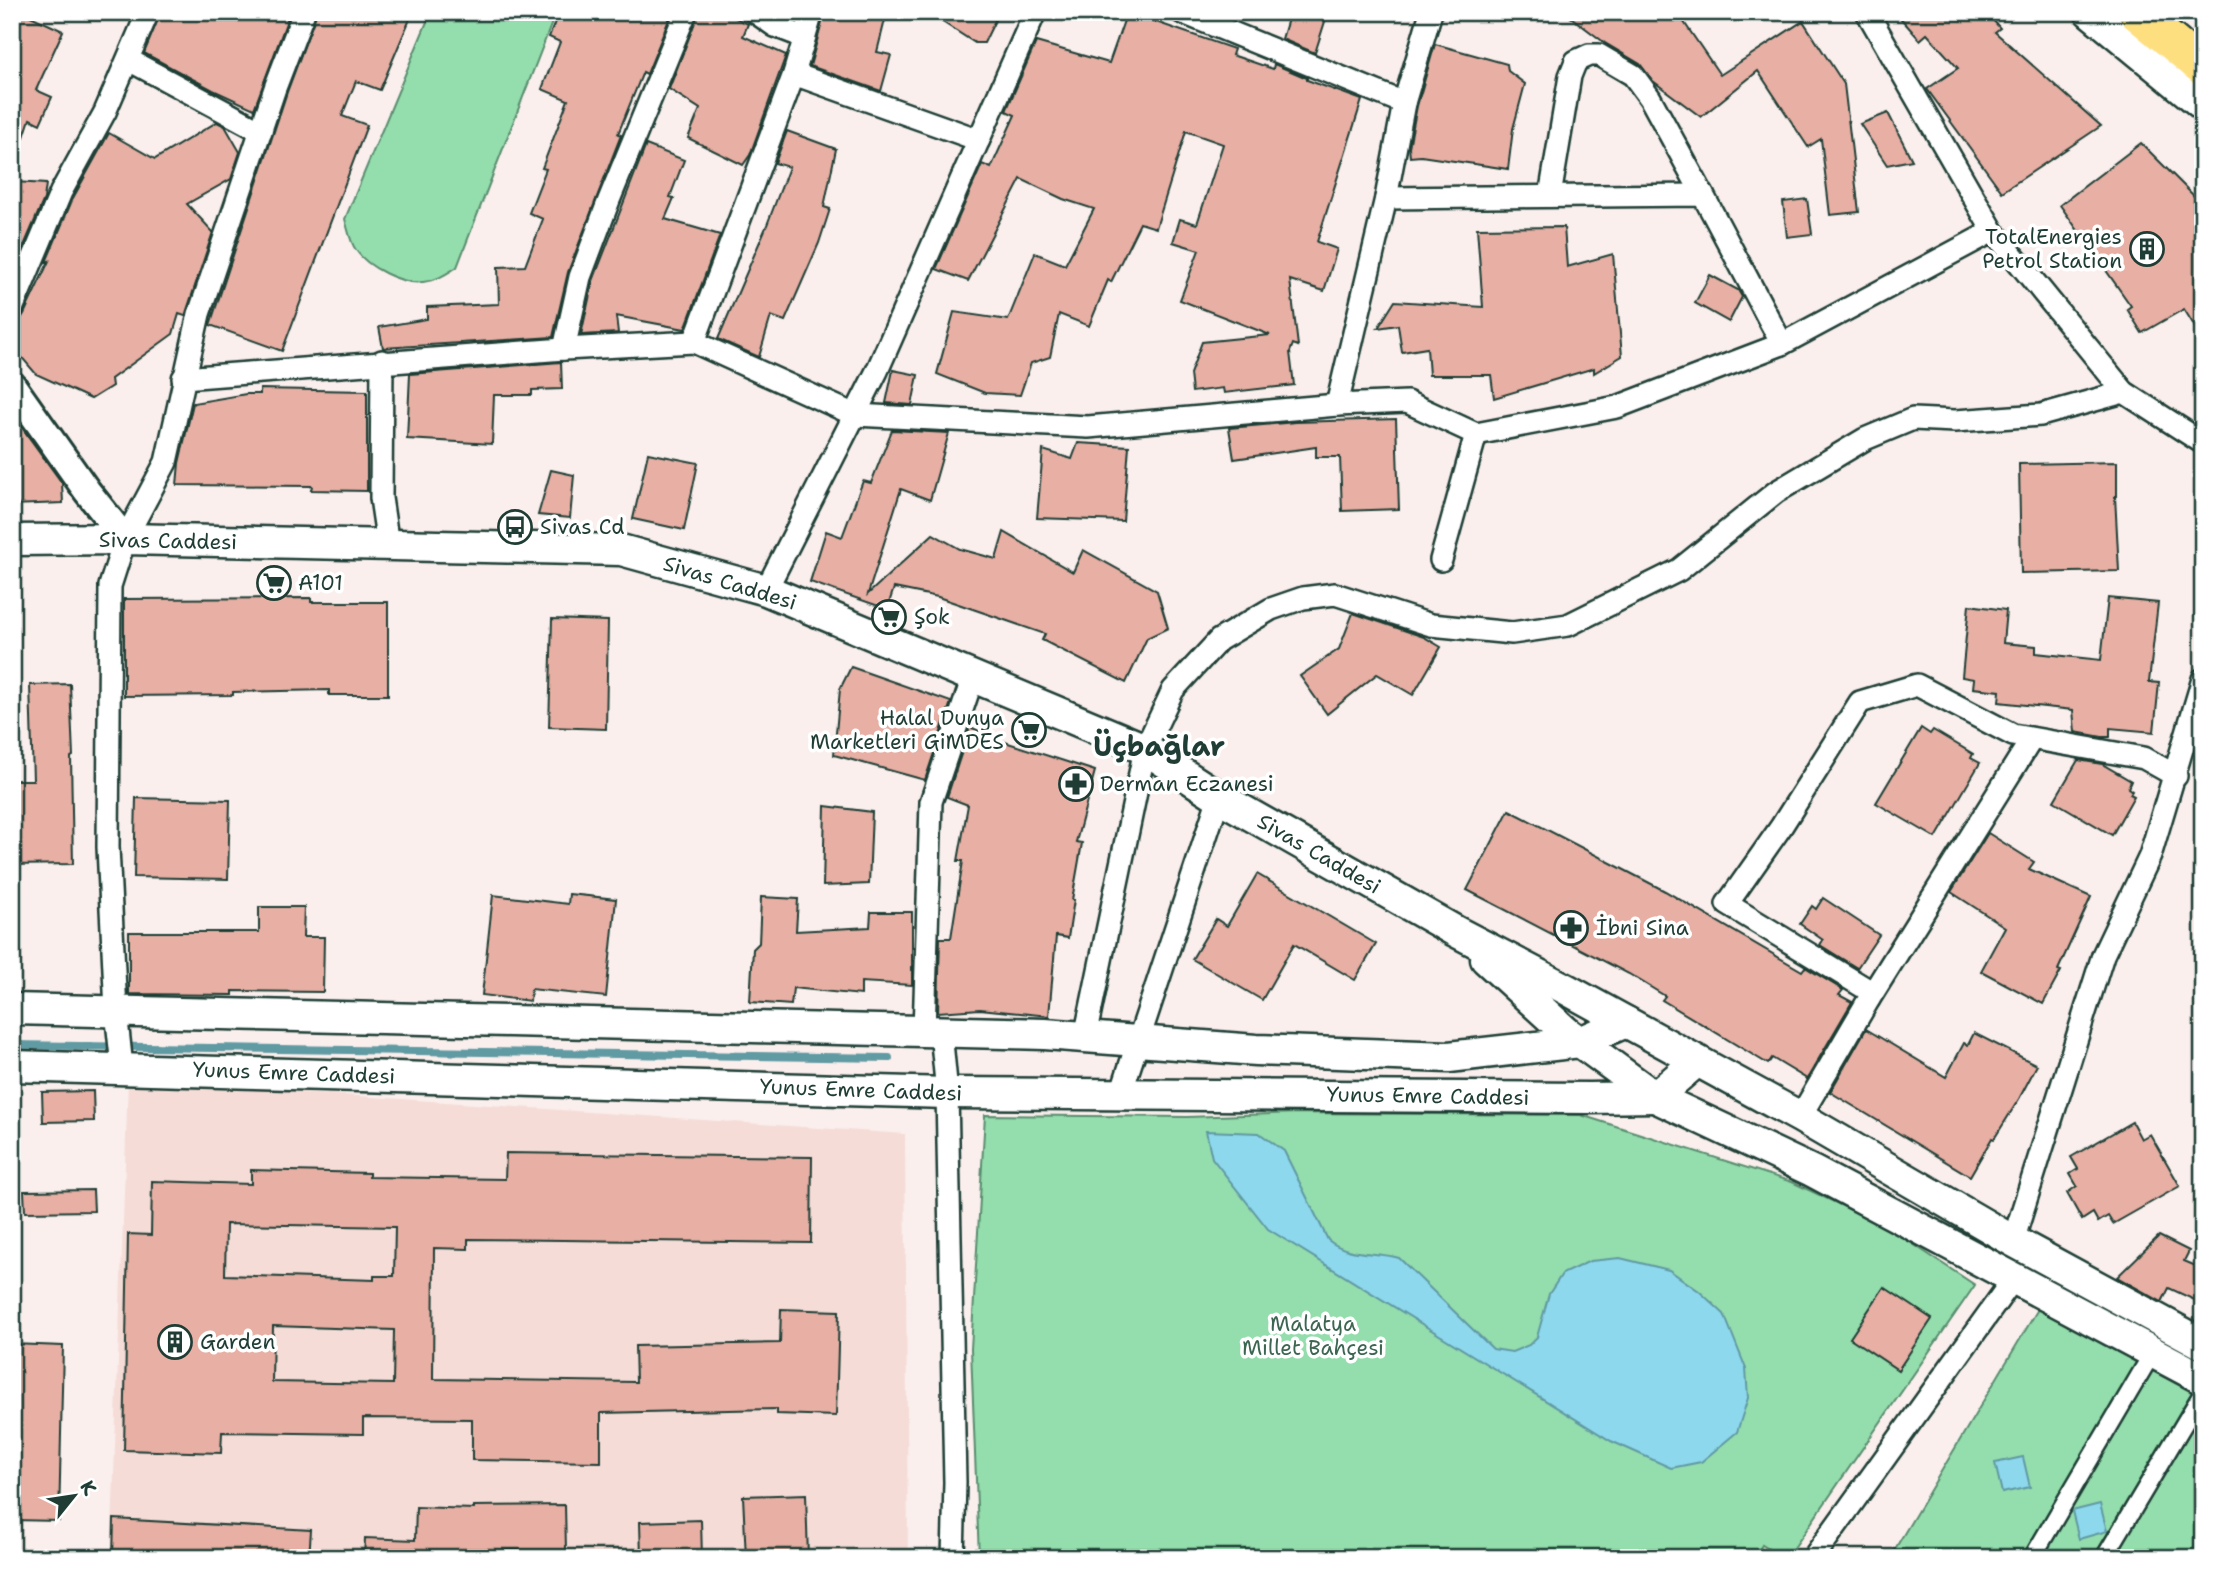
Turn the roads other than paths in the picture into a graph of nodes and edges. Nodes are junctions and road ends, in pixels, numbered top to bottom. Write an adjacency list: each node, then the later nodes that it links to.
1 (148, 12): 13 (street)
2 (304, 12): 18 (street)
3 (686, 12): 27 (street)
4 (755, 12): 12 (street)
5 (812, 12): 12 (street)
6 (1035, 12): 19 (street)
7 (1181, 12): 16 (street)
8 (1431, 12): 16 (street)
9 (1867, 12): 23 (street)
10 (2090, 12): 17 (main road)
11 (2136, 12): 14 (highway)
12 (804, 37): 15 (street)
13 (129, 60): 18 (street); 24 (street)
14 (2203, 68)
15 (794, 74): 19 (street); 25 (street)
16 (1404, 103): 22 (street)
17 (2203, 105)
18 (261, 131): 29 (street)
19 (979, 141): 33 (street)
20 (1703, 195): 21 (street); 21 (street); 26 (street)
21 (1550, 197): 22 (street)
22 (1385, 198): 32 (street)
23 (1993, 231): 26 (street); 31 (street)
24 (12, 309)
25 (694, 342): 27 (street); 33 (street)
26 (1782, 344): 34 (street)
27 (564, 349): 28 (street)
28 (382, 361): 29 (street); 38 (street)
29 (183, 378): 36 (street)
30 (12, 384): 36 (street)
31 (2124, 391): 35 (street); 44 (street)
32 (1337, 405): 33 (street); 34 (street)
33 (855, 415): 40 (street)
34 (1476, 434): 39 (street)
35 (2203, 443)
36 (125, 539): 37 (main road, Sivas Caddesi); 38 (main road, Sivas Caddesi); 50 (street)
37 (12, 540)
38 (388, 545): 40 (main road, Sivas Caddesi)
39 (1441, 560)
40 (766, 590): 41 (main road, Sivas Caddesi)
41 (973, 677): 44 (main road, Sivas Caddesi); 52 (street)
42 (2203, 679): 45 (street)
43 (2031, 740): 45 (street); 48 (street); 48 (street)
44 (1145, 749): 46 (main road, Sivas Caddesi); 53 (street)
45 (2176, 775): 63 (street)
46 (1219, 797): 47 (main road, Sivas Caddesi); 54 (street)
47 (1455, 930): 51 (main road); 55 (main road)
48 (1869, 999): 62 (street)
49 (12, 1009): 50 (main road, Yunus Emre Caddesi)
50 (116, 1015): 52 (main road, Yunus Emre Caddesi); 58 (street)
51 (1626, 1022): 55 (main road, Yunus Emre Caddesi); 56 (main road)
52 (933, 1032): 53 (main road, Yunus Emre Caddesi); 59 (street)
53 (1085, 1037): 54 (main road, Yunus Emre Caddesi)
54 (1138, 1041): 55 (main road, Yunus Emre Caddesi); 60 (street)
55 (1580, 1042): 61 (main road)
56 (1697, 1061): 61 (main road); 62 (main road)
57 (12, 1066): 58 (main road, Yunus Emre Caddesi)
58 (122, 1068): 59 (main road, Yunus Emre Caddesi)
59 (947, 1093): 60 (main road, Yunus Emre Caddesi); 69 (street)
60 (1121, 1093): 61 (main road, Yunus Emre Caddesi)
61 (1655, 1097): 64 (main road)
62 (1800, 1117): 63 (main road)
63 (2013, 1241): 65 (main road)
64 (2014, 1278): 66 (main road); 70 (street)
65 (2203, 1344)
66 (2153, 1352): 67 (main road); 71 (street)
67 (2203, 1379)
68 (2203, 1392): 72 (street)
69 (953, 1558)
70 (1813, 1558)
71 (2032, 1558)
72 (2104, 1558)

